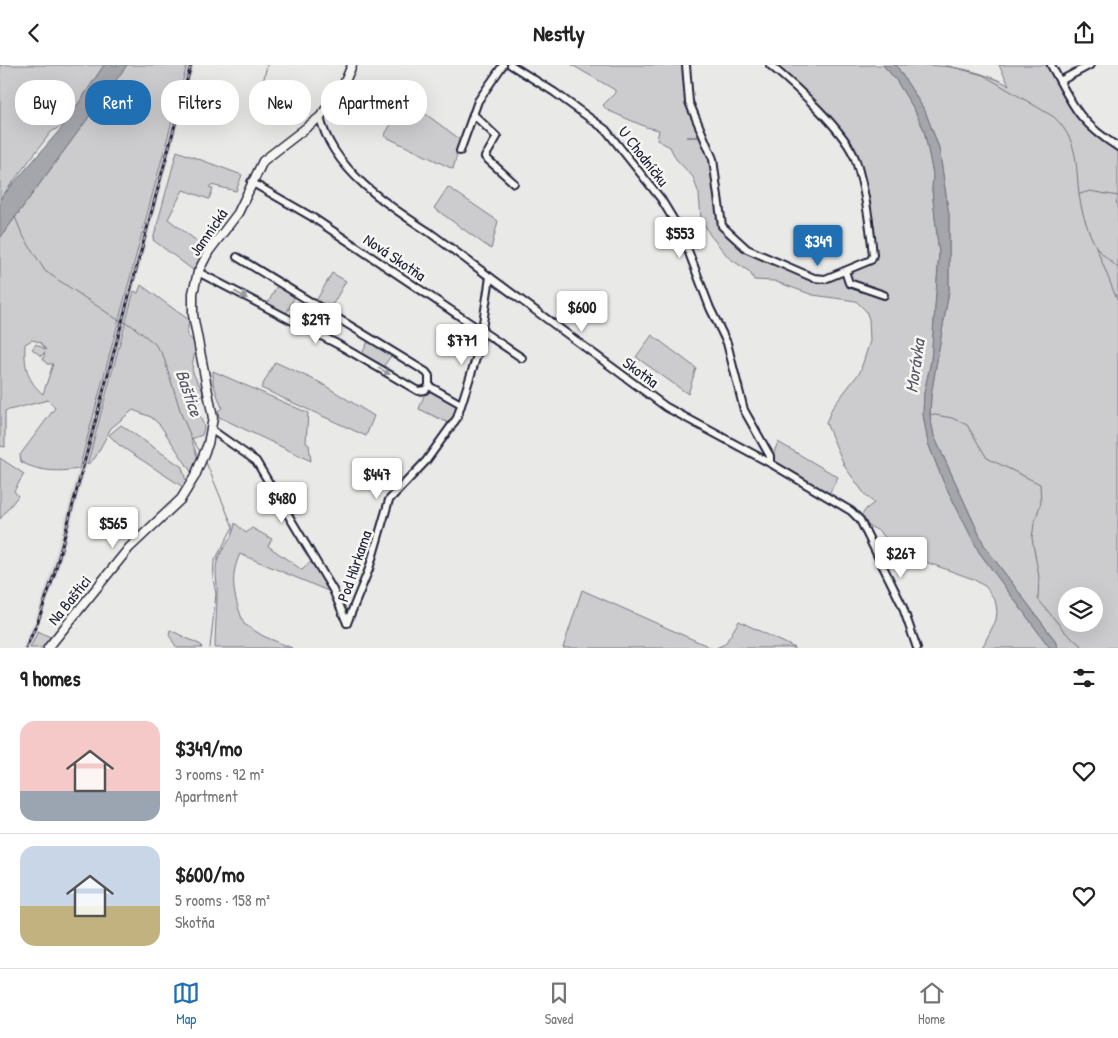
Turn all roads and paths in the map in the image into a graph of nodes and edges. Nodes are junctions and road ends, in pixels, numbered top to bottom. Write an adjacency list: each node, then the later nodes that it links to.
1 (352, 65): 11 (main road, Jamnická)
2 (503, 65): 10 (street)
3 (511, 65): 27 (street, U Chodníčku)
4 (686, 65): 17 (street)
5 (770, 65): 17 (street)
6 (1051, 65): 9 (street)
7 (1090, 65): 8 (street)
8 (1079, 68): 9 (street)
9 (1060, 81): 12 (street)
10 (474, 114): 13 (street); 15 (street)
11 (320, 117): 14 (main road, Jamnická); 19 (street, Skotňa)
12 (1118, 147)
13 (460, 151)
14 (251, 183): 18 (main road, Jamnická); 21 (street, Nová Skotňa)
15 (514, 183)
16 (237, 257): 23 (street)
17 (846, 271): 20 (street)
18 (198, 272): 23 (street, one-way to 23); 25 (main road, Jamnická)
19 (490, 277): 21 (street, Pod Hůrkama); 27 (street, Skotňa)
20 (884, 295)
21 (482, 333): 22 (street, Nová Skotňa); 24 (street, Pod Hůrkama)
22 (522, 358)
23 (429, 386): 24 (street)
24 (461, 404): 25 (street, Pod Hůrkama)
25 (212, 430): 26 (main road, Jamnická)
26 (204, 455): 28 (main road, Na Baštici)
27 (770, 463): 29 (street, Skotňa)
28 (48, 648)
29 (916, 648)

